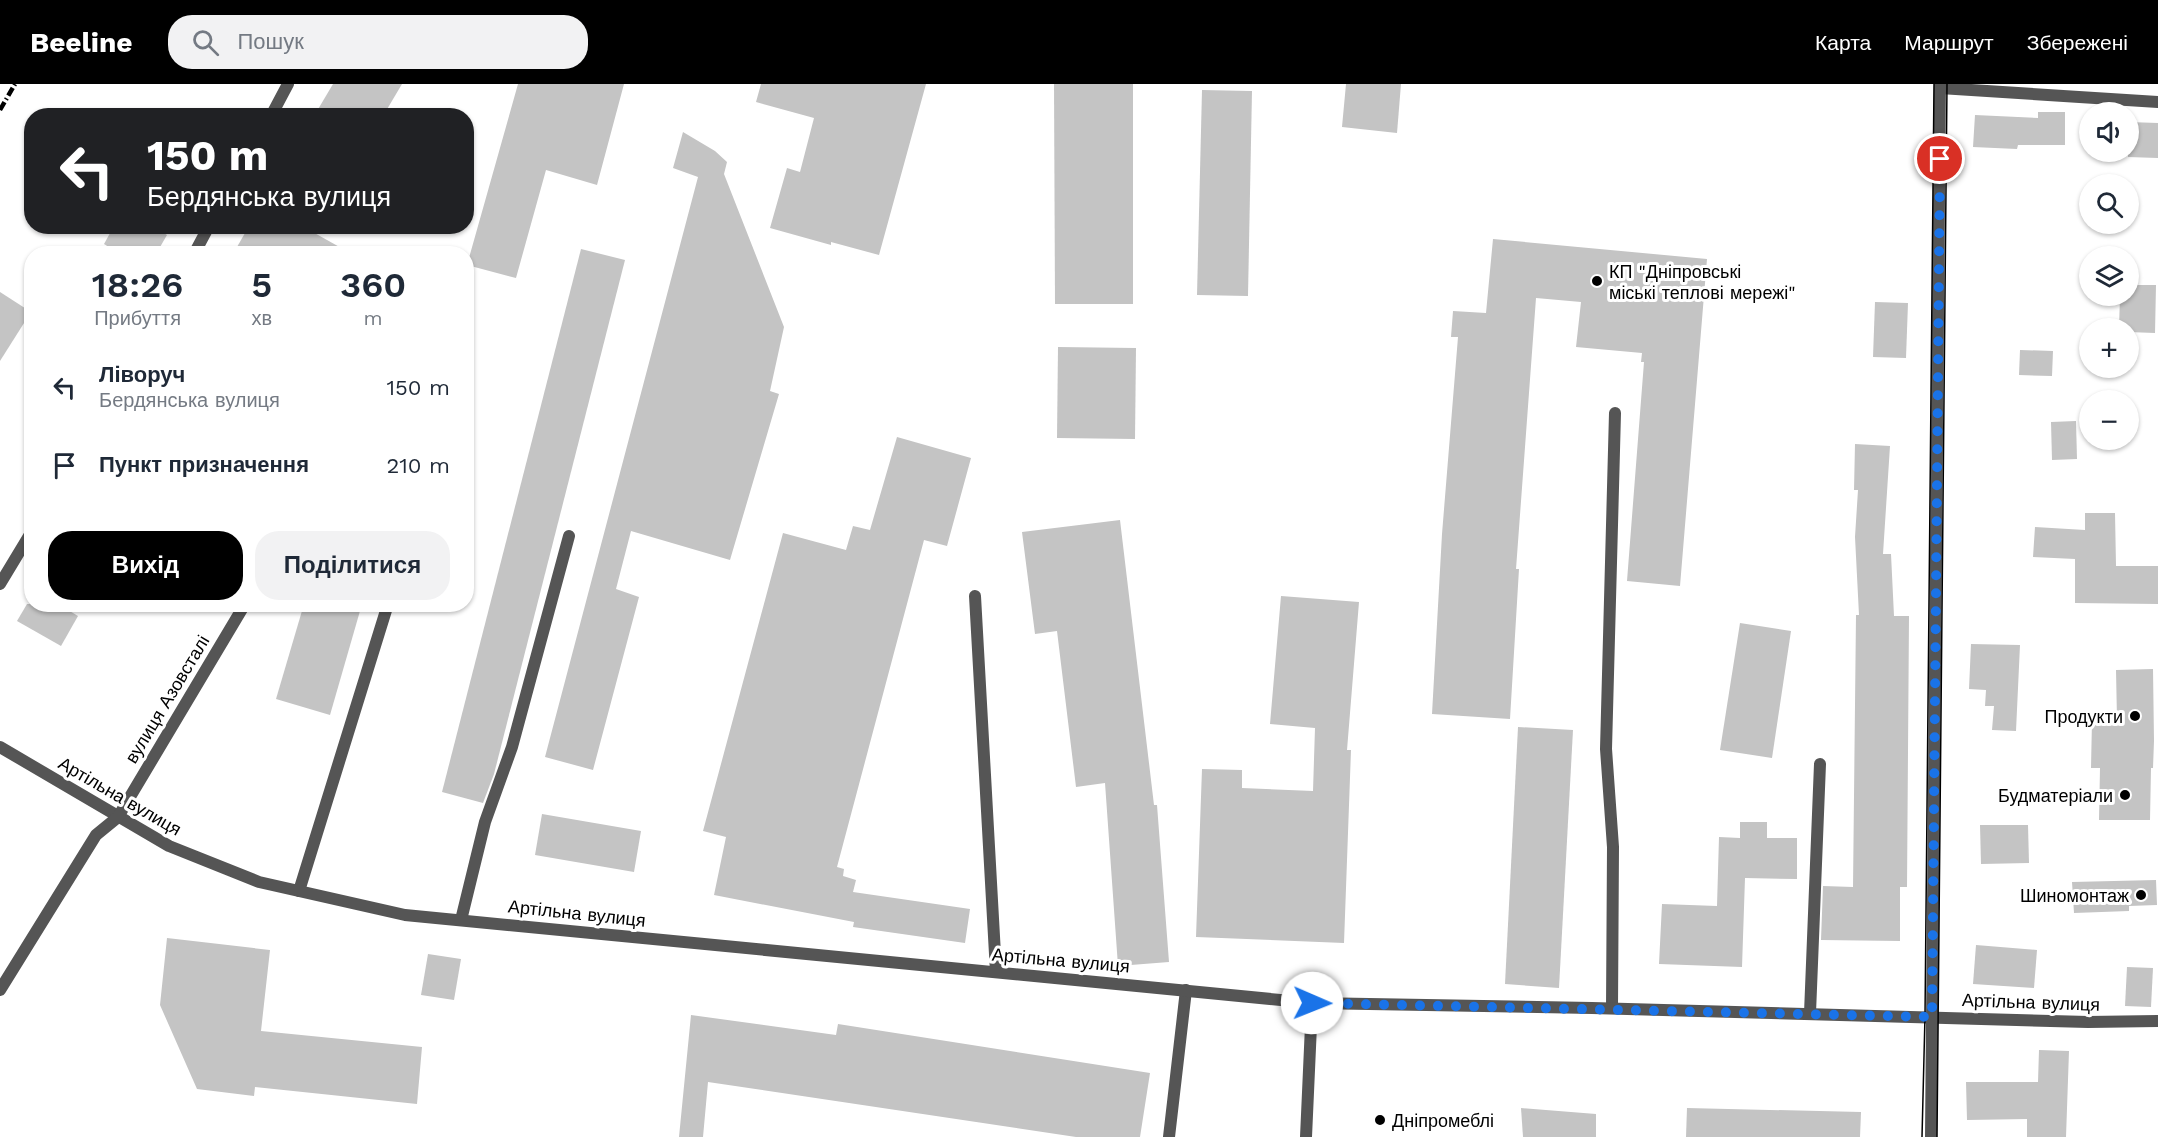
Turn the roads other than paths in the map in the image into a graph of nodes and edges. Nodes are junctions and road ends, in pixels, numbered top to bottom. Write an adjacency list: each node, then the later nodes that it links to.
1 (288, 84): 4 (street)
2 (1940, 86): 3 (street); 23 (street)
3 (2158, 102)
4 (275, 108)
5 (1615, 413): 21 (street)
6 (569, 536): 16 (street)
7 (24, 544): 8 (street)
8 (0, 584)
9 (975, 596): 17 (street)
10 (240, 612): 14 (street, вулиця Азовсталі)
11 (386, 612): 15 (street)
12 (0, 747): 14 (street, Артільна вулиця)
13 (1820, 764): 22 (street)
14 (118, 817): 15 (street, Артільна вулиця); 18 (street, вулиця Азовсталі)
15 (299, 891): 16 (street, Артільна вулиця)
16 (461, 920): 17 (street, Артільна вулиця)
17 (996, 972): 19 (street, Артільна вулиця)
18 (0, 990)
19 (1186, 990): 20 (street, Артільна вулиця); 25 (street)
20 (1312, 1003): 21 (street, Артільна вулиця); 26 (street)
21 (1611, 1008): 22 (street, Артільна вулиця)
22 (1810, 1013): 23 (street, Артільна вулиця)
23 (1932, 1017): 24 (street, Артільна вулиця); 27 (street)
24 (2158, 1021)
25 (1169, 1137)
26 (1306, 1137)
27 (1930, 1137)

